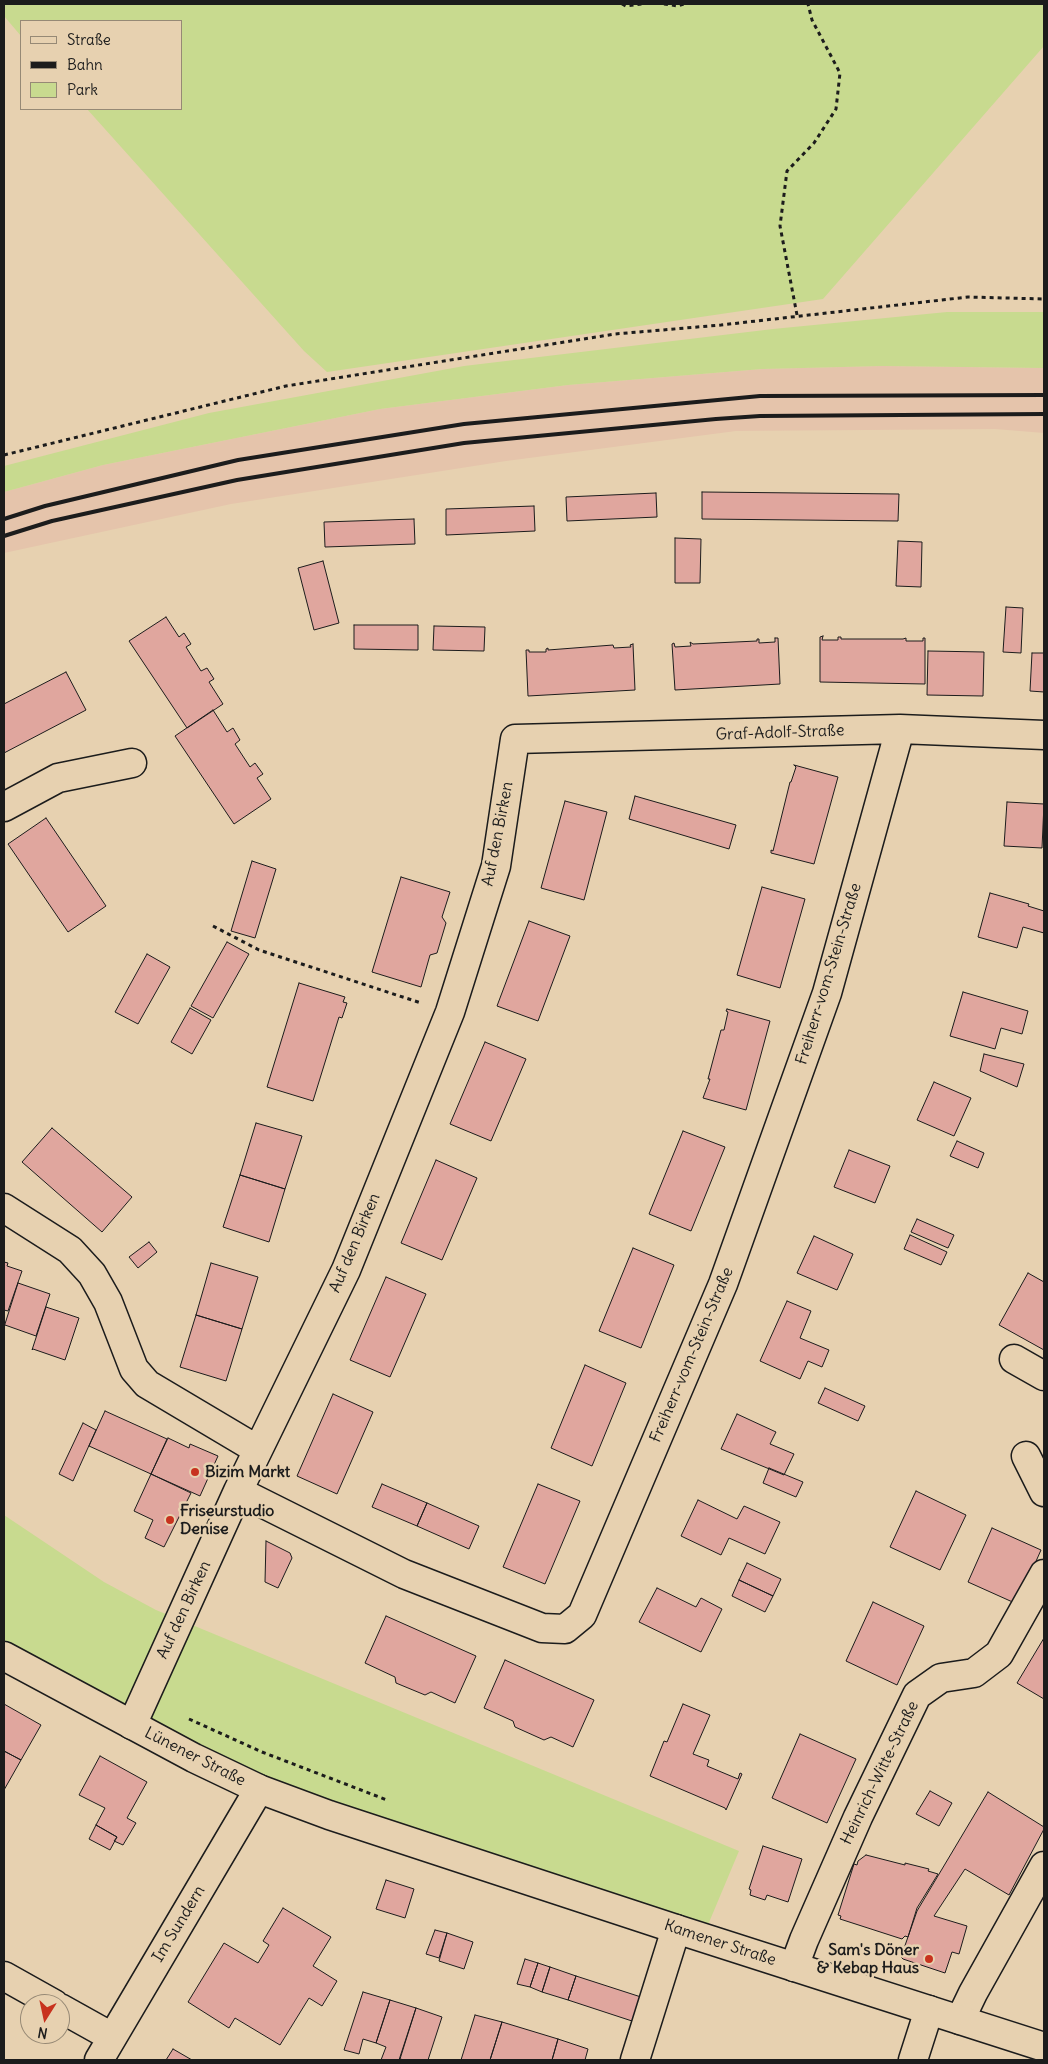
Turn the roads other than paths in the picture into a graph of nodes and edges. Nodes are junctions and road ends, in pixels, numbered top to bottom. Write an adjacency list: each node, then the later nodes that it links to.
1 (900, 729): 2 (street, Graf-Adolf-Straße); 3 (street, Graf-Adolf-Straße); 11 (street, Freiherr-vom-Stein-Straße)
2 (1044, 735)
3 (515, 739): 9 (street, Auf den Birken)
4 (132, 763): 5 (street)
5 (4, 807)
6 (4, 1208): 9 (street)
7 (1014, 1359): 8 (street)
8 (1044, 1376)
9 (258, 1450): 11 (street, Auf den Birken)
10 (1026, 1456): 12 (street)
11 (238, 1491): 15 (street, Auf den Birken)
12 (1044, 1492)
13 (1044, 1574): 20 (street, Heinrich-Witte-Straße)
14 (4, 1656): 15 (street, Lünener Straße)
15 (132, 1725): 16 (street, Lünener Straße)
16 (259, 1789): 17 (street, Lünener Straße); 26 (street, Im Sundern)
17 (396, 1838): 19 (street, Kamener Straße)
18 (1044, 1866): 25 (street)
19 (676, 1929): 20 (street, Kamener Straße); 29 (street)
20 (794, 1967): 23 (street, Kamener Straße)
21 (4, 1976): 22 (street)
22 (36, 1994)
23 (929, 2010): 25 (street, Kamener Straße); 30 (street)
24 (70, 2014): 26 (street)
25 (960, 2020): 27 (street, Kamener Straße)
26 (112, 2037): 28 (street, Im Sundern)
27 (1044, 2047)
28 (99, 2060)
29 (634, 2060)
30 (912, 2060)

